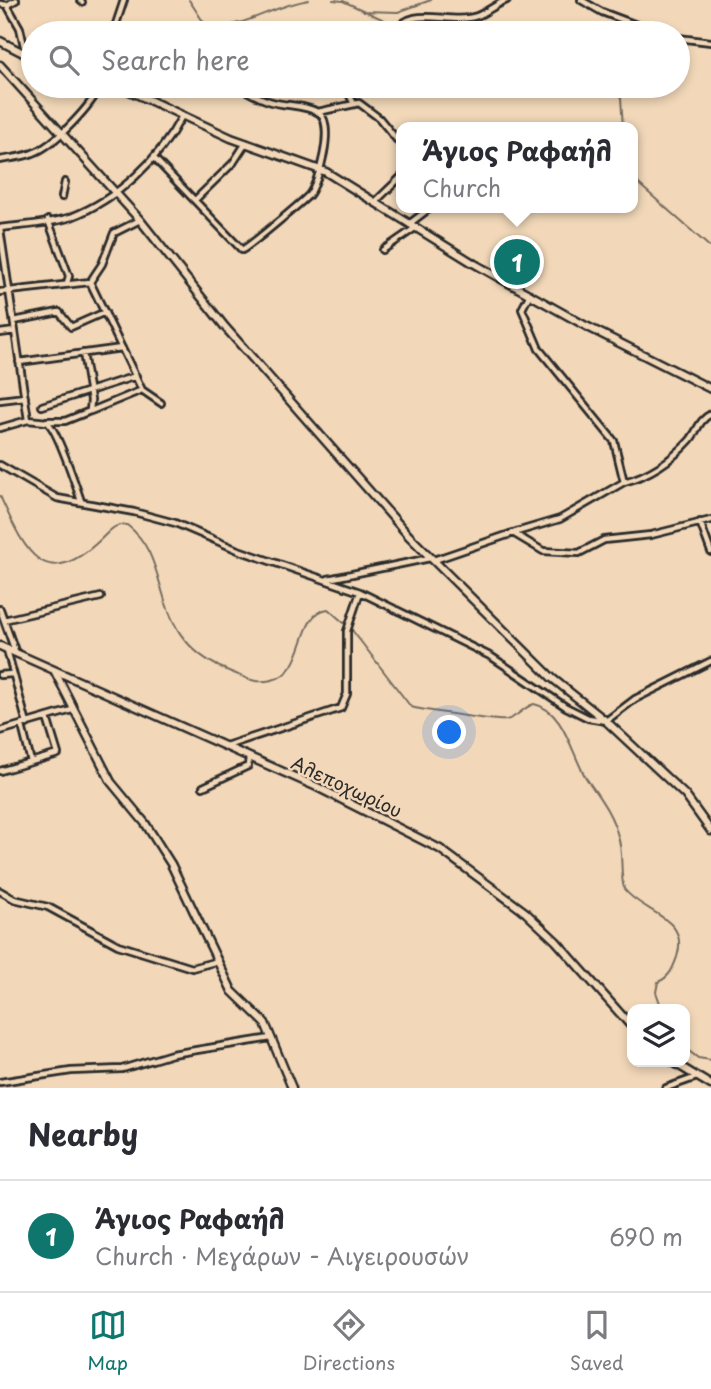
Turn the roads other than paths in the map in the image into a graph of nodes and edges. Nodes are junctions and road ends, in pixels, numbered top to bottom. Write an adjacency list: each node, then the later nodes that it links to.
1 (16, 0): 6 (street)
2 (124, 0): 7 (street)
3 (507, 0): 8 (street)
4 (581, 0): 9 (street)
5 (0, 4): 6 (street)
6 (7, 5): 10 (street)
7 (118, 21)
8 (403, 21)
9 (626, 21)
10 (21, 32)
11 (690, 39): 13 (street)
12 (0, 41): 15 (street)
13 (711, 42)
14 (21, 48): 15 (street)
15 (16, 50): 16 (street)
16 (21, 52)
17 (0, 66): 18 (street)
18 (21, 89)
19 (29, 98): 27 (street)
20 (93, 98): 27 (street)
21 (144, 98): 26 (street)
22 (262, 98): 25 (street)
23 (351, 98): 24 (street)
24 (353, 102): 25 (street); 28 (street)
25 (317, 112): 32 (street)
26 (182, 116): 29 (street); 30 (street)
27 (60, 133): 31 (street); 35 (street)
28 (396, 140)
29 (246, 144): 32 (street); 37 (street)
30 (154, 158): 35 (street); 37 (street)
31 (0, 160)
32 (318, 170): 37 (street); 38 (street)
33 (396, 181): 38 (street)
34 (65, 182): 36 (street)
35 (115, 194): 40 (street); 41 (street)
36 (62, 197)
37 (195, 200)
38 (375, 202): 42 (street)
39 (425, 213): 42 (street)
40 (48, 220): 43 (street); 46 (street)
41 (140, 220): 45 (street); 77 (street)
42 (412, 226): 44 (street); 49 (street)
43 (0, 229): 47 (street)
44 (383, 250)
45 (90, 282): 46 (street); 50 (street)
46 (67, 284): 47 (street)
47 (10, 291): 48 (street); 51 (street)
48 (0, 292)
49 (530, 294): 58 (street); 71 (street)
50 (105, 312): 51 (street); 54 (street)
51 (14, 321): 52 (street)
52 (15, 331): 53 (street); 56 (street)
53 (0, 333)
54 (122, 348): 55 (street); 57 (street)
55 (83, 353): 56 (street); 60 (street)
56 (19, 362): 61 (street)
57 (136, 376): 59 (street); 60 (street)
58 (711, 389)
59 (142, 390): 63 (street); 65 (street)
60 (89, 392): 64 (street); 65 (street)
61 (25, 397): 62 (street); 67 (street)
62 (0, 400)
63 (161, 403)
64 (42, 406)
65 (90, 411): 68 (street)
66 (711, 414): 71 (street)
67 (28, 420): 68 (street); 69 (street)
68 (42, 421): 72 (street)
69 (0, 428)
70 (0, 465): 72 (street)
71 (624, 482): 75 (street)
72 (80, 501): 78 (street)
73 (711, 520): 74 (street)
74 (700, 522): 75 (street); 76 (street)
75 (513, 533): 77 (street)
76 (711, 552)
77 (431, 559): 78 (street); 91 (street)
78 (323, 579): 79 (street)
79 (360, 592): 91 (street); 94 (street)
80 (101, 597): 82 (street)
81 (0, 609): 82 (street)
82 (4, 620): 84 (street)
83 (4, 648): 84 (street, Αλεποχωρίου); 87 (street)
84 (15, 654): 86 (street, Αλεποχωρίου)
85 (711, 661): 91 (street)
86 (55, 672): 89 (street); 94 (street, Αλεποχωρίου)
87 (12, 674): 88 (street); 92 (street)
88 (0, 675)
89 (72, 710): 90 (street); 101 (street)
90 (47, 718): 92 (street); 96 (street)
91 (606, 721): 99 (street)
92 (24, 724): 93 (street); 96 (street)
93 (0, 731)
94 (226, 746): 95 (street, Αλεποχωρίου)
95 (249, 756): 98 (street); 102 (street, Αλεποχωρίου)
96 (31, 762): 97 (street)
97 (0, 771)
98 (203, 787)
99 (711, 831)
100 (0, 891): 101 (street)
101 (218, 961): 103 (street)
102 (627, 1021)
103 (272, 1037): 106 (street); 108 (street)
104 (681, 1067): 105 (street)
105 (697, 1077): 107 (street); 109 (street)
106 (0, 1082)
107 (711, 1085)
108 (292, 1088)
109 (666, 1088)

